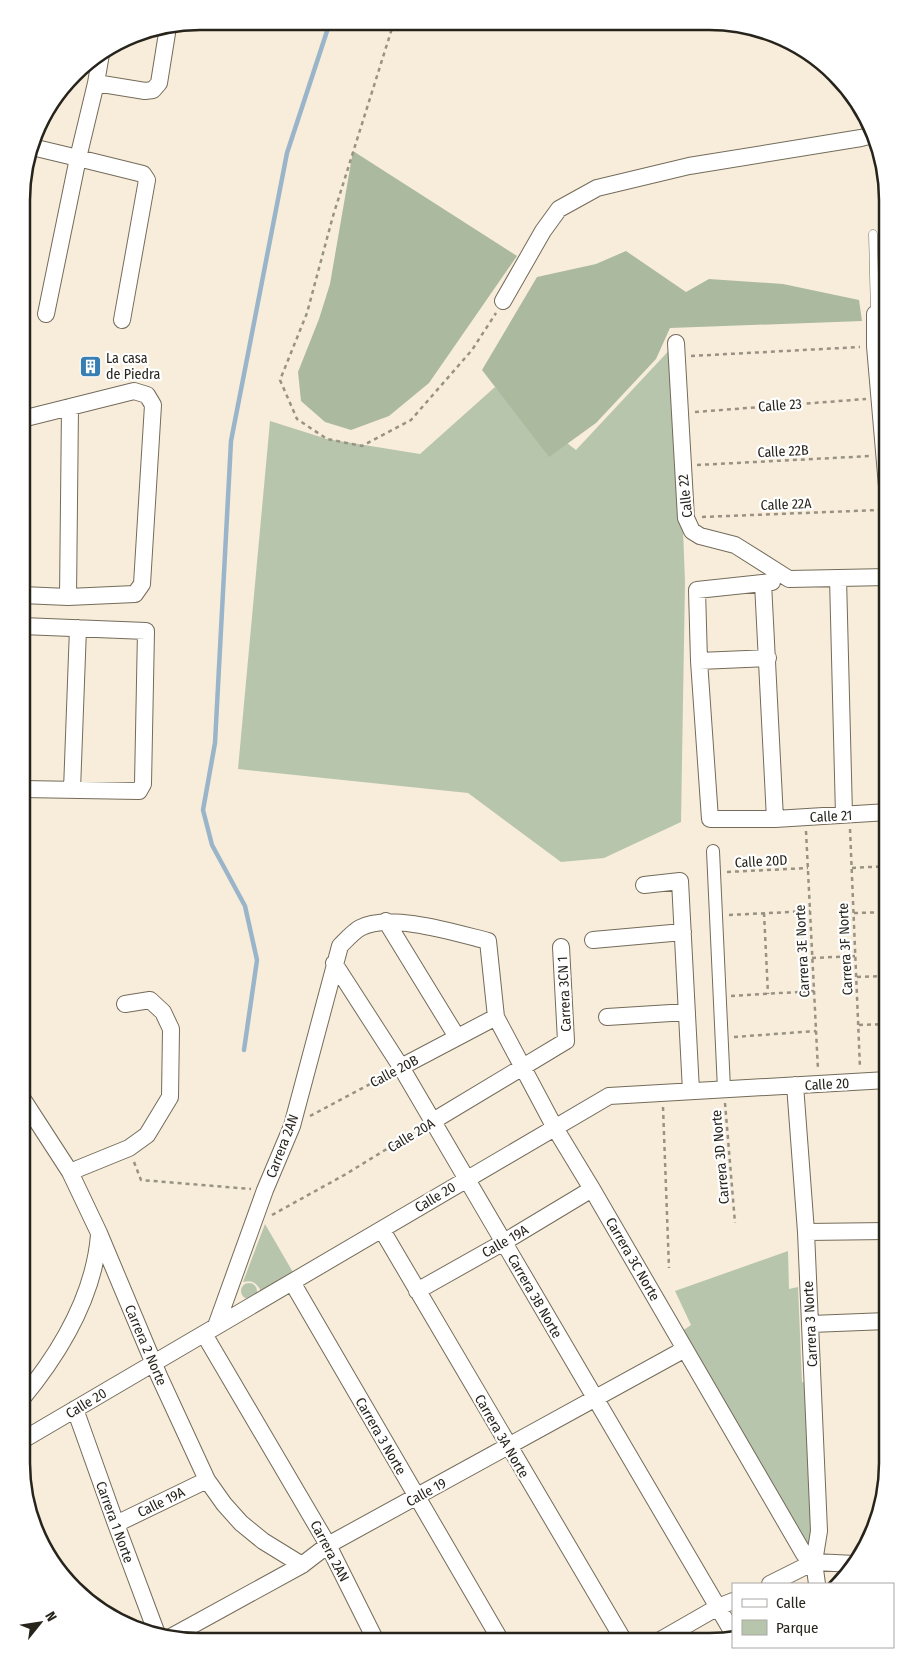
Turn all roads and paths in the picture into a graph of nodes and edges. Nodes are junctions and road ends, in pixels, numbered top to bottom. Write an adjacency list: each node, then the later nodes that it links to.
1 (391, 30): 10 (path)
2 (167, 33): 4 (street)
3 (99, 63): 4 (street)
4 (96, 83): 7 (street)
5 (866, 137): 10 (street)
6 (38, 148): 7 (street)
7 (78, 158): 11 (street); 12 (street)
8 (873, 234): 9 (lane)
9 (879, 294)
10 (503, 301)
11 (46, 314)
12 (122, 320)
13 (879, 325): 14 (street)
14 (875, 346): 15 (path); 16 (street)
15 (677, 350): 19 (street, Calle 22)
16 (879, 387)
17 (879, 397): 19 (path, Calle 23)
18 (70, 407): 20 (street); 30 (street); 30 (street)
19 (680, 413): 22 (street, Calle 22)
20 (30, 417)
21 (879, 456): 22 (path, Calle 22B)
22 (682, 466): 24 (street, Calle 22)
23 (879, 510): 24 (path, Calle 22A)
24 (686, 518): 27 (street, Calle 22)
25 (879, 577): 26 (street)
26 (838, 578): 27 (street); 38 (street)
27 (789, 579): 28 (street)
28 (763, 583): 33 (street); 34 (street)
29 (30, 595): 30 (street)
30 (68, 597)
31 (30, 626): 32 (street)
32 (78, 628): 36 (street); 36 (street)
33 (768, 658): 34 (street); 40 (street)
34 (699, 661): 40 (street, Calle 21)
35 (30, 789): 36 (street)
36 (72, 790)
37 (879, 813): 38 (street, Calle 21)
38 (846, 815): 39 (street, Calle 21); 44 (path, Carrera 3F Norte)
39 (805, 817): 40 (street, Calle 21); 43 (path, Carrera 3E Norte)
40 (775, 819)
41 (713, 851): 45 (street)
42 (879, 866): 44 (path)
43 (808, 868): 45 (path, Calle 20D); 47 (path, Carrera 3E Norte)
44 (851, 868): 50 (path, Carrera 3F Norte)
45 (715, 873): 51 (street)
46 (644, 885): 53 (street)
47 (810, 911): 48 (path); 57 (path, Carrera 3E Norte)
48 (764, 913): 51 (path); 62 (path)
49 (879, 913): 50 (path)
50 (854, 914): 56 (path, Carrera 3F Norte)
51 (716, 916): 63 (street)
52 (386, 921): 58 (street, Carrera 2AN); 66 (street, Carrera 3C Norte); 71 (street)
53 (683, 932): 54 (street); 65 (street)
54 (593, 940)
55 (562, 947): 73 (street, Carrera 3CN 1)
56 (855, 956): 57 (path); 60 (path, Carrera 3F Norte)
57 (812, 958): 61 (path, Carrera 3E Norte)
58 (334, 963): 74 (street, Carrera 3B Norte); 85 (street, Carrera 2AN)
59 (879, 976): 60 (path)
60 (856, 977): 69 (path, Carrera 3F Norte)
61 (814, 991): 62 (path); 70 (path, Carrera 3E Norte)
62 (768, 994): 63 (path)
63 (720, 997): 72 (street)
64 (125, 1004): 87 (street)
65 (687, 1012): 67 (street); 81 (street)
66 (496, 1017): 71 (street, Calle 20B); 75 (street, Carrera 3C Norte)
67 (607, 1017)
68 (879, 1024): 69 (path)
69 (859, 1025): 77 (path, Carrera 3F Norte)
70 (816, 1032): 72 (path); 78 (path, Carrera 3E Norte)
71 (457, 1037): 74 (street, Calle 20B)
72 (722, 1038): 80 (street)
73 (566, 1041): 75 (street, Calle 20A)
74 (401, 1067): 84 (street, Carrera 3B Norte); 85 (path, Calle 20B)
75 (522, 1067): 84 (street, Calle 20A); 86 (street, Carrera 3C Norte)
76 (879, 1081): 77 (street, Calle 20)
77 (861, 1082): 78 (street, Calle 20)
78 (819, 1084): 79 (street, Calle 20)
79 (796, 1085): 80 (street, Calle 20); 96 (street, Carrera 3 Norte)
80 (724, 1089): 81 (street, Calle 20); 92 (path, Carrera 3D Norte)
81 (692, 1091): 82 (street, Calle 20)
82 (662, 1093): 86 (street, Calle 20); 99 (path)
83 (30, 1110): 88 (street, Carrera 2 Norte)
84 (433, 1121): 89 (street, Carrera 3B Norte); 93 (path, Calle 20A)
85 (292, 1126): 91 (street, Carrera 2AN)
86 (555, 1128): 89 (street, Calle 20); 90 (street, Carrera 3C Norte)
87 (128, 1148): 88 (street); 91 (path)
88 (70, 1172): 97 (street, Carrera 2 Norte)
89 (466, 1178): 94 (street, Calle 20); 98 (street, Carrera 3B Norte)
90 (592, 1189): 98 (street, Calle 19A); 105 (street, Carrera 3C Norte)
91 (264, 1190): 93 (street, Carrera 2AN)
92 (735, 1223)
93 (253, 1225): 104 (street, Carrera 2AN)
94 (382, 1230): 100 (street, Calle 20); 101 (street, Carrera 3A Norte)
95 (879, 1231): 96 (street)
96 (806, 1232): 103 (street, Carrera 3 Norte)
97 (99, 1233): 106 (street, Carrera 2 Norte); 107 (street)
98 (504, 1242): 101 (street, Calle 19A); 108 (street, Carrera 3B Norte)
99 (669, 1268)
100 (292, 1282): 104 (street, Calle 20); 113 (street, Carrera 3 Norte)
101 (418, 1291): 111 (street, Carrera 3A Norte)
102 (879, 1320): 103 (street)
103 (811, 1324): 116 (street, Carrera 3 Norte)
104 (210, 1330): 106 (street, Calle 20); 115 (street, Carrera 2AN)
105 (685, 1349): 108 (street, Calle 19); 116 (street, Carrera 3C Norte)
106 (154, 1363): 109 (street, Calle 20); 112 (street, Carrera 2 Norte)
107 (30, 1389)
108 (595, 1399): 111 (street, Calle 19); 122 (street, Carrera 3B Norte)
109 (75, 1409): 110 (street, Calle 20); 114 (street, Carrera 1 Norte)
110 (30, 1436)
111 (509, 1446): 113 (street, Calle 19); 128 (street, Carrera 3A Norte)
112 (207, 1480): 114 (street, Calle 19A); 118 (street, Carrera 2 Norte)
113 (416, 1497): 115 (street, Calle 19); 127 (street, Carrera 3 Norte)
114 (116, 1524): 123 (street, Carrera 1 Norte)
115 (328, 1545): 118 (street, Calle 19); 126 (street, Carrera 2AN)
116 (814, 1562): 117 (street); 119 (street); 120 (street)
117 (846, 1564)
118 (302, 1565): 125 (street, Calle 19)
119 (772, 1583)
120 (818, 1583)
121 (732, 1600): 122 (street)
122 (718, 1607): 124 (street, Carrera 3B Norte); 129 (street)
123 (154, 1627)
124 (732, 1631)
125 (180, 1632)
126 (372, 1633)
127 (496, 1633)
128 (619, 1633)
129 (673, 1633)

